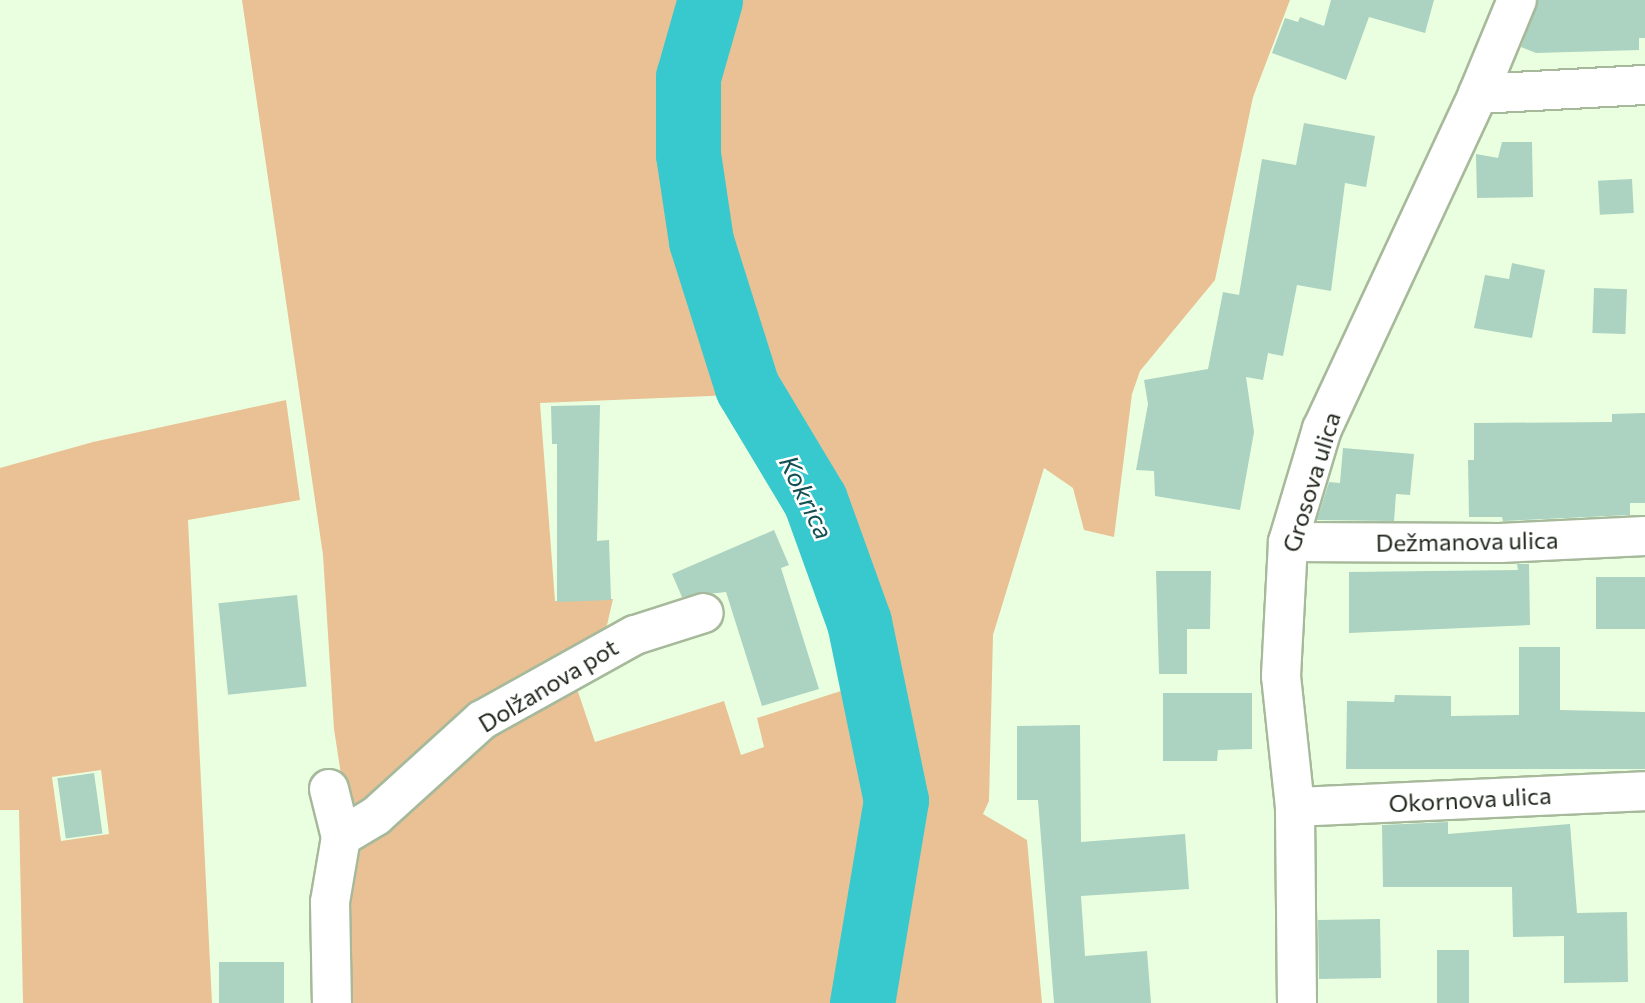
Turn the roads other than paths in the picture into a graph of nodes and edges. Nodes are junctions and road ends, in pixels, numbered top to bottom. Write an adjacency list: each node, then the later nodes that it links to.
1 (1517, 0): 3 (street, Grosova ulica)
2 (1645, 85): 3 (street)
3 (1478, 94): 5 (street, Grosova ulica)
4 (1645, 536): 5 (street, Dežmanova ulica)
5 (1288, 542): 9 (street, Grosova ulica)
6 (704, 612): 10 (street, Dolžanova pot)
7 (329, 789): 10 (street)
8 (1645, 792): 9 (street, Okornova ulica)
9 (1295, 807): 12 (street, Grosova ulica)
10 (341, 836): 11 (street)
11 (332, 1003)
12 (1297, 1003)

